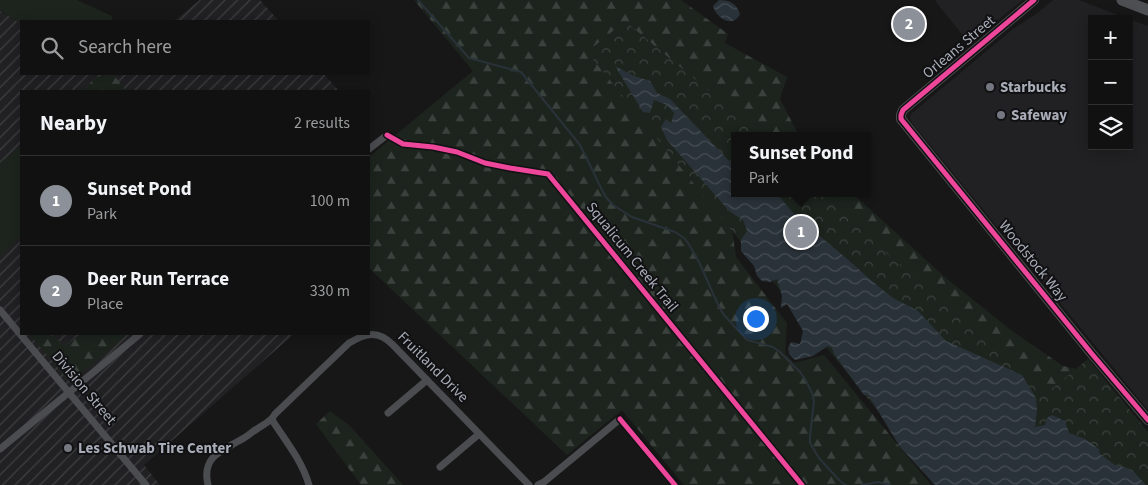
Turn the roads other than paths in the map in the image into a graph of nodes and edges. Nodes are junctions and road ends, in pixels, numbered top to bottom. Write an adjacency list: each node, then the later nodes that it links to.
1 (1034, 0): 4 (main road, Orleans Street)
2 (1122, 0): 3 (main road)
3 (1148, 10)
4 (901, 115): 17 (main road, Woodstock Way)
5 (387, 135): 6 (street)
6 (370, 148)
7 (0, 310): 8 (street, Division Street)
8 (20, 333)
9 (370, 334): 13 (street, Fruitland Drive)
10 (21, 335): 14 (street, Division Street)
11 (139, 335): 14 (street)
12 (366, 335): 16 (street, Fruitland Drive)
13 (427, 380): 15 (street); 18 (street, Fruitland Drive)
14 (70, 392): 19 (street); 21 (street, Division Street)
15 (388, 413)
16 (272, 420): 22 (street, Fruitland Drive); 23 (street)
17 (1148, 420)
18 (479, 434): 20 (street); 24 (street, Fruitland Drive)
19 (0, 449)
20 (440, 467)
21 (146, 485)
22 (208, 485)
23 (309, 485)
24 (529, 485)
25 (538, 485): 26 (street)
26 (675, 485)

